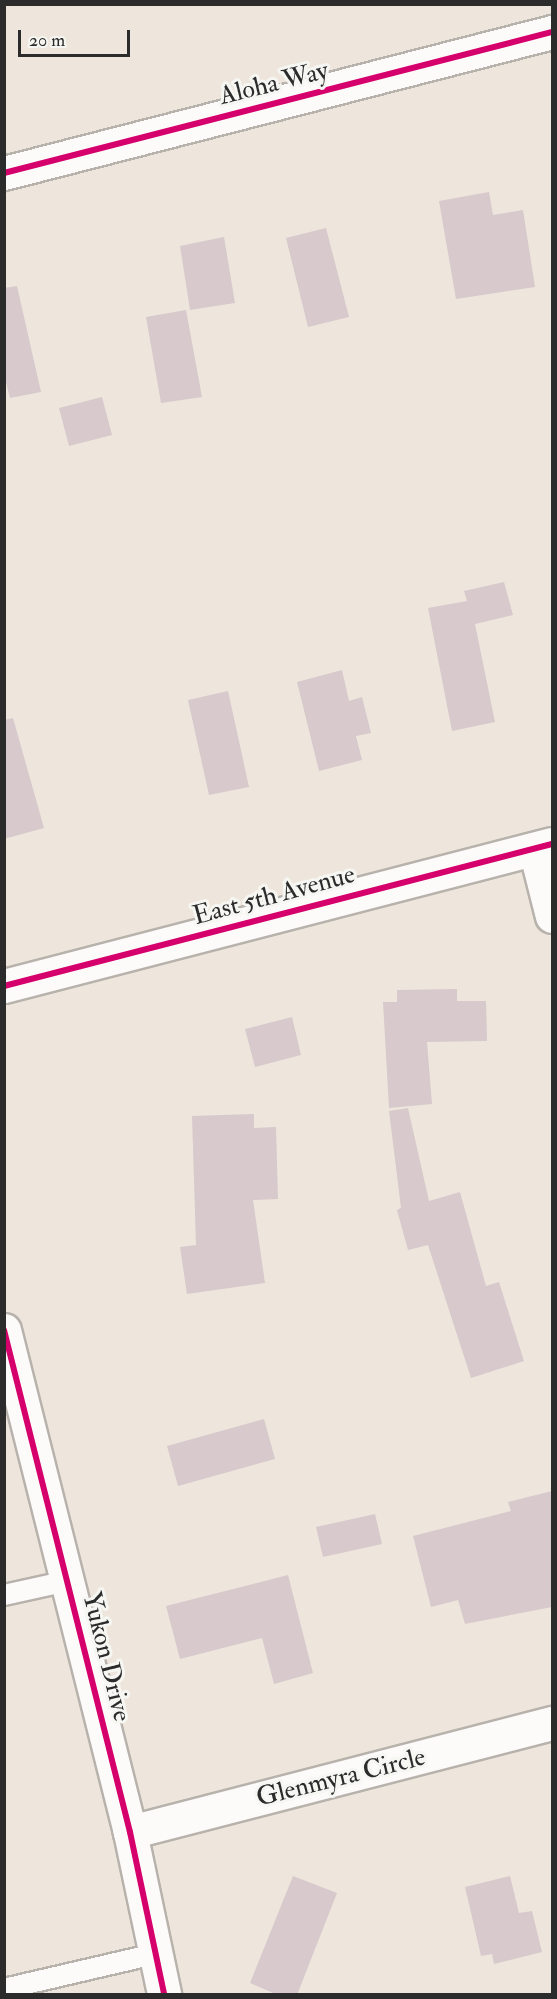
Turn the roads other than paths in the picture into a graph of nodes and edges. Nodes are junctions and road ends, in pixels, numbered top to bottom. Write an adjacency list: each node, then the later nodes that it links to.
1 (552, 32): 2 (street, Aloha Way)
2 (4, 173)
3 (544, 846): 4 (street); 5 (street, East 5th Avenue)
4 (552, 916)
5 (4, 986)
6 (4, 1330): 7 (street, Yukon Drive)
7 (67, 1581): 8 (lane); 10 (street, Yukon Drive)
8 (4, 1595)
9 (552, 1723): 10 (street, Glenmyra Circle)
10 (130, 1832): 11 (street, Yukon Drive)
11 (155, 1954): 12 (lane); 13 (street, Yukon Drive)
12 (4, 1989)
13 (164, 1995)

